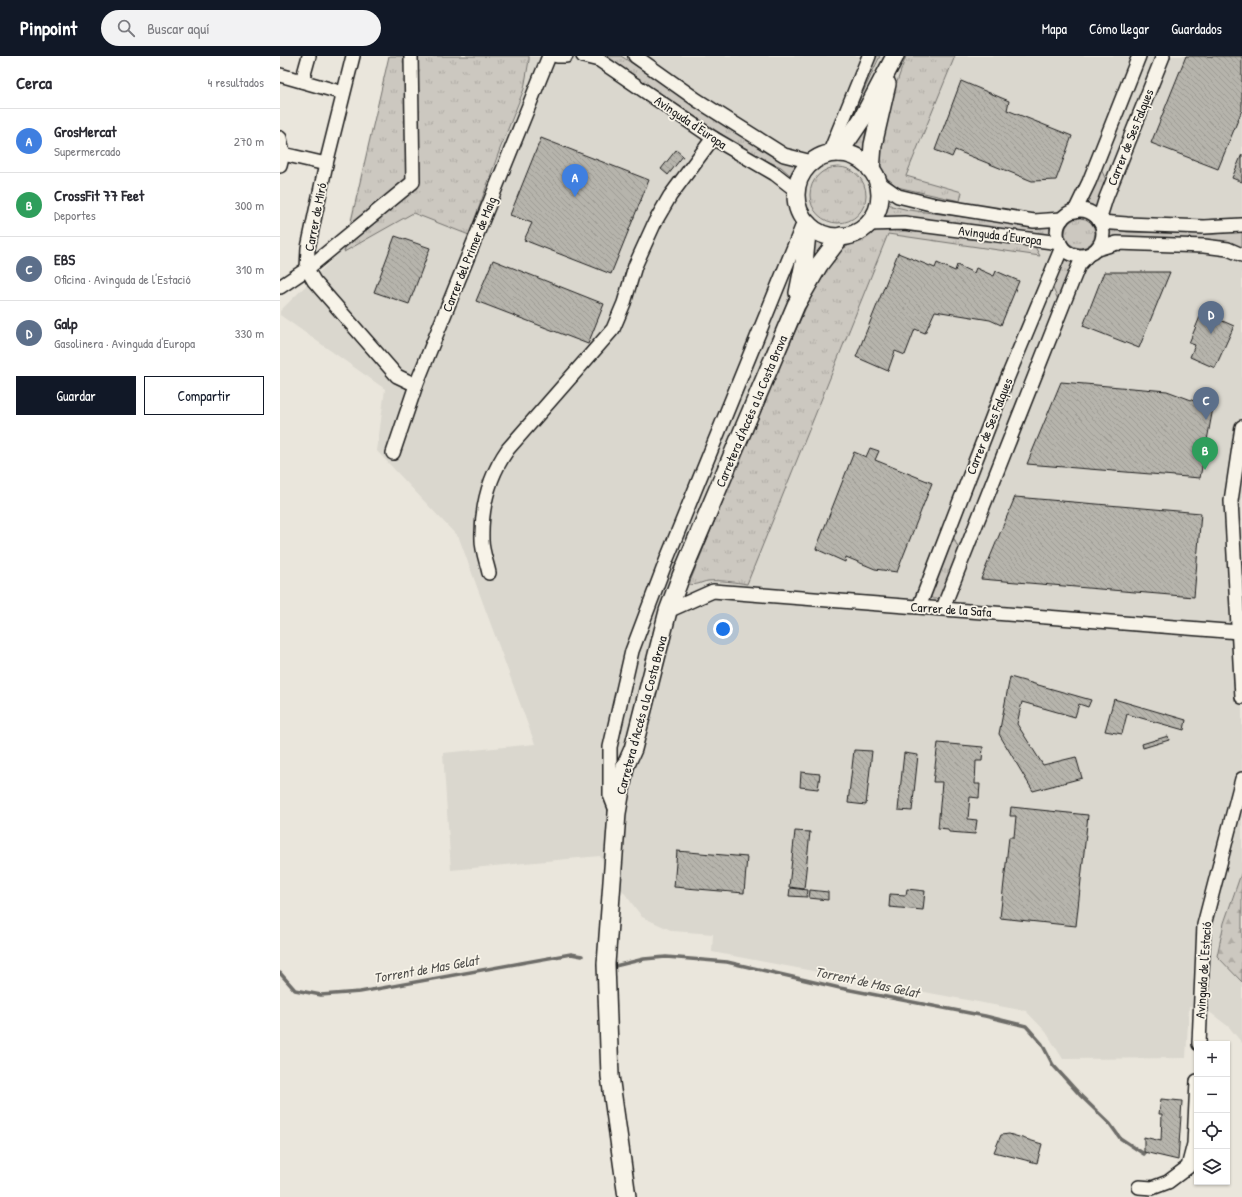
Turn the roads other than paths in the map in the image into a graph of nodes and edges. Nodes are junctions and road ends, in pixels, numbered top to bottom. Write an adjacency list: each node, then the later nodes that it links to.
1 (309, 56): 14 (street)
2 (353, 56): 15 (street, Carrer de Miró)
3 (411, 56): 38 (street)
4 (549, 56): 41 (street, Carrer del Primer de Maig)
5 (557, 56): 6 (street)
6 (566, 56)
7 (583, 56): 17 (street, Avinguda d'Europa)
8 (635, 56): 20 (street, Avinguda d'Europa)
9 (869, 56): 18 (street)
10 (1139, 56): 25 (street, Carrer de Ses Falques)
11 (1163, 56): 24 (street, Carrer de Ses Falques)
12 (893, 59): 18 (main road); 22 (main road)
13 (280, 75): 14 (street)
14 (302, 81): 15 (street)
15 (343, 93): 21 (street, Carrer de Miró)
16 (280, 138): 19 (street)
17 (713, 138): 23 (street, Avinguda d'Europa); 44 (street)
18 (834, 153): 20 (main road); 22 (main road)
19 (282, 160): 21 (street)
20 (812, 162): 23 (main road)
21 (326, 164): 38 (street, Carrer de Miró)
22 (875, 176): 26 (street, Avinguda d'Europa); 29 (main road)
23 (796, 191): 28 (main road)
24 (1105, 202): 27 (street, Carrer de Ses Falques); 30 (street)
25 (1075, 211): 26 (street); 27 (street)
26 (1062, 219): 34 (street)
27 (1100, 221): 30 (street); 35 (street)
28 (806, 222): 32 (main road); 40 (main road, Carretera d'Accés a la Costa Brava); 50 (street)
29 (868, 224): 32 (main road); 33 (street, Avinguda d'Europa)
30 (1127, 224): 31 (street)
31 (1242, 225)
32 (841, 236): 40 (main road, Carretera d'Accés a la Costa Brava)
33 (1033, 240): 34 (street, Avinguda d'Europa); 37 (street)
34 (1061, 245): 35 (street); 37 (street, Carrer de Ses Falques)
35 (1092, 252): 36 (street); 46 (street, Carrer de Ses Falques)
36 (1239, 255)
37 (1055, 263): 45 (street, Carrer de Ses Falques)
38 (307, 269): 39 (street); 41 (street, Carrer de Miró)
39 (280, 287)
40 (796, 305): 47 (main road, Carretera d'Accés a la Costa Brava)
41 (416, 385): 43 (street, Carrer del Primer de Maig)
42 (1242, 427): 48 (street)
43 (393, 453)
44 (489, 574)
45 (919, 606): 46 (street, Carrer de la Safa); 47 (street, Carrer de la Safa)
46 (944, 608): 48 (street, Carrer de la Safa)
47 (668, 611): 51 (main road, Carretera d'Accés a la Costa Brava)
48 (1239, 632): 49 (street)
49 (1242, 697)
50 (610, 747): 51 (street); 53 (street)
51 (633, 748): 53 (main road, Carretera d'Accés a la Costa Brava)
52 (1242, 780): 54 (street, Avinguda de l'Estació)
53 (617, 813): 57 (main road, Carretera d'Accés a la Costa Brava)
54 (1199, 1041)
55 (1195, 1113): 56 (street)
56 (1139, 1187)
57 (626, 1189)

